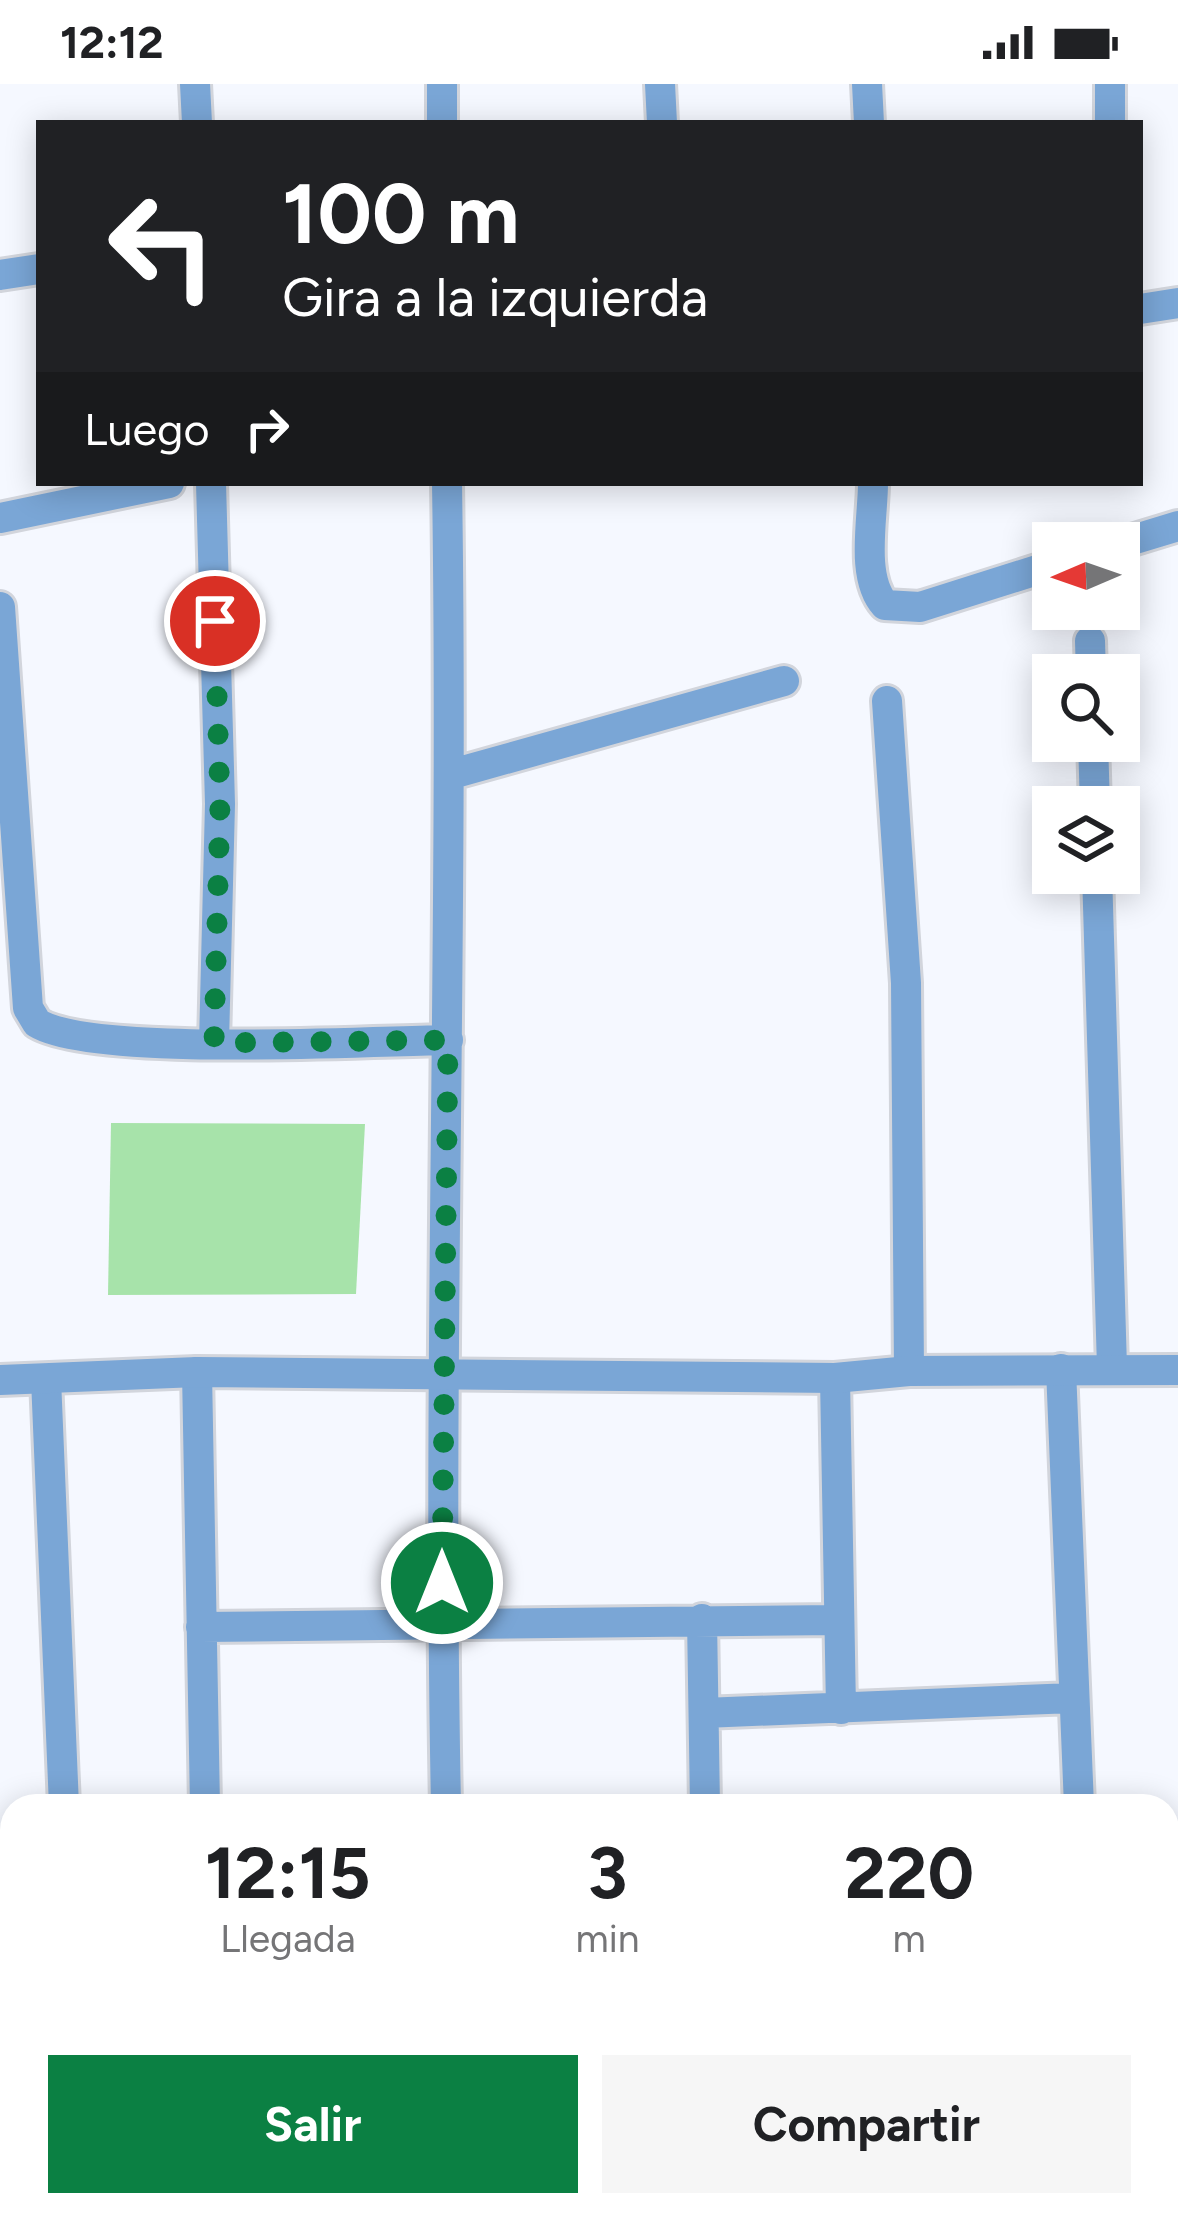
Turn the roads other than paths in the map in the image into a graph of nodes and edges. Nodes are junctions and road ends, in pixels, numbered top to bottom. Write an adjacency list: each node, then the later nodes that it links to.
1 (195, 84): 6 (street)
2 (442, 84): 7 (street)
3 (660, 84): 8 (street)
4 (867, 84): 9 (street)
5 (1110, 84): 10 (street)
6 (197, 120)
7 (442, 120)
8 (662, 120)
9 (868, 120)
10 (1110, 120)
11 (36, 269): 12 (street)
12 (0, 275)
13 (1178, 303): 14 (street)
14 (1143, 309)
15 (155, 486): 19 (street)
16 (211, 486): 31 (street)
17 (447, 486): 28 (street)
18 (874, 486): 22 (street)
19 (0, 518)
20 (1178, 526): 21 (street)
21 (1140, 538)
22 (1032, 572)
23 (0, 607): 31 (street)
24 (1090, 641): 25 (street)
25 (1090, 654)
26 (784, 681): 28 (street)
27 (887, 700): 35 (street)
28 (452, 774): 30 (street)
29 (1098, 894): 32 (street)
30 (448, 1040): 31 (street); 37 (street)
31 (214, 1043)
32 (1112, 1367): 33 (street); 34 (street)
33 (1061, 1369): 35 (street); 45 (street)
34 (1178, 1370)
35 (909, 1371): 38 (street)
36 (197, 1372): 37 (street); 39 (street); 44 (street)
37 (444, 1374): 38 (street); 43 (street)
38 (836, 1378): 42 (street)
39 (46, 1379): 40 (street); 48 (street)
40 (0, 1380)
41 (702, 1619): 42 (street); 43 (street); 47 (street)
42 (836, 1620): 46 (street)
43 (442, 1625): 44 (street); 50 (street)
44 (201, 1627): 49 (street)
45 (1073, 1698): 46 (street); 52 (street)
46 (841, 1709): 47 (street)
47 (704, 1713): 51 (street)
48 (63, 1794)
49 (205, 1794)
50 (446, 1794)
51 (705, 1794)
52 (1077, 1794)

